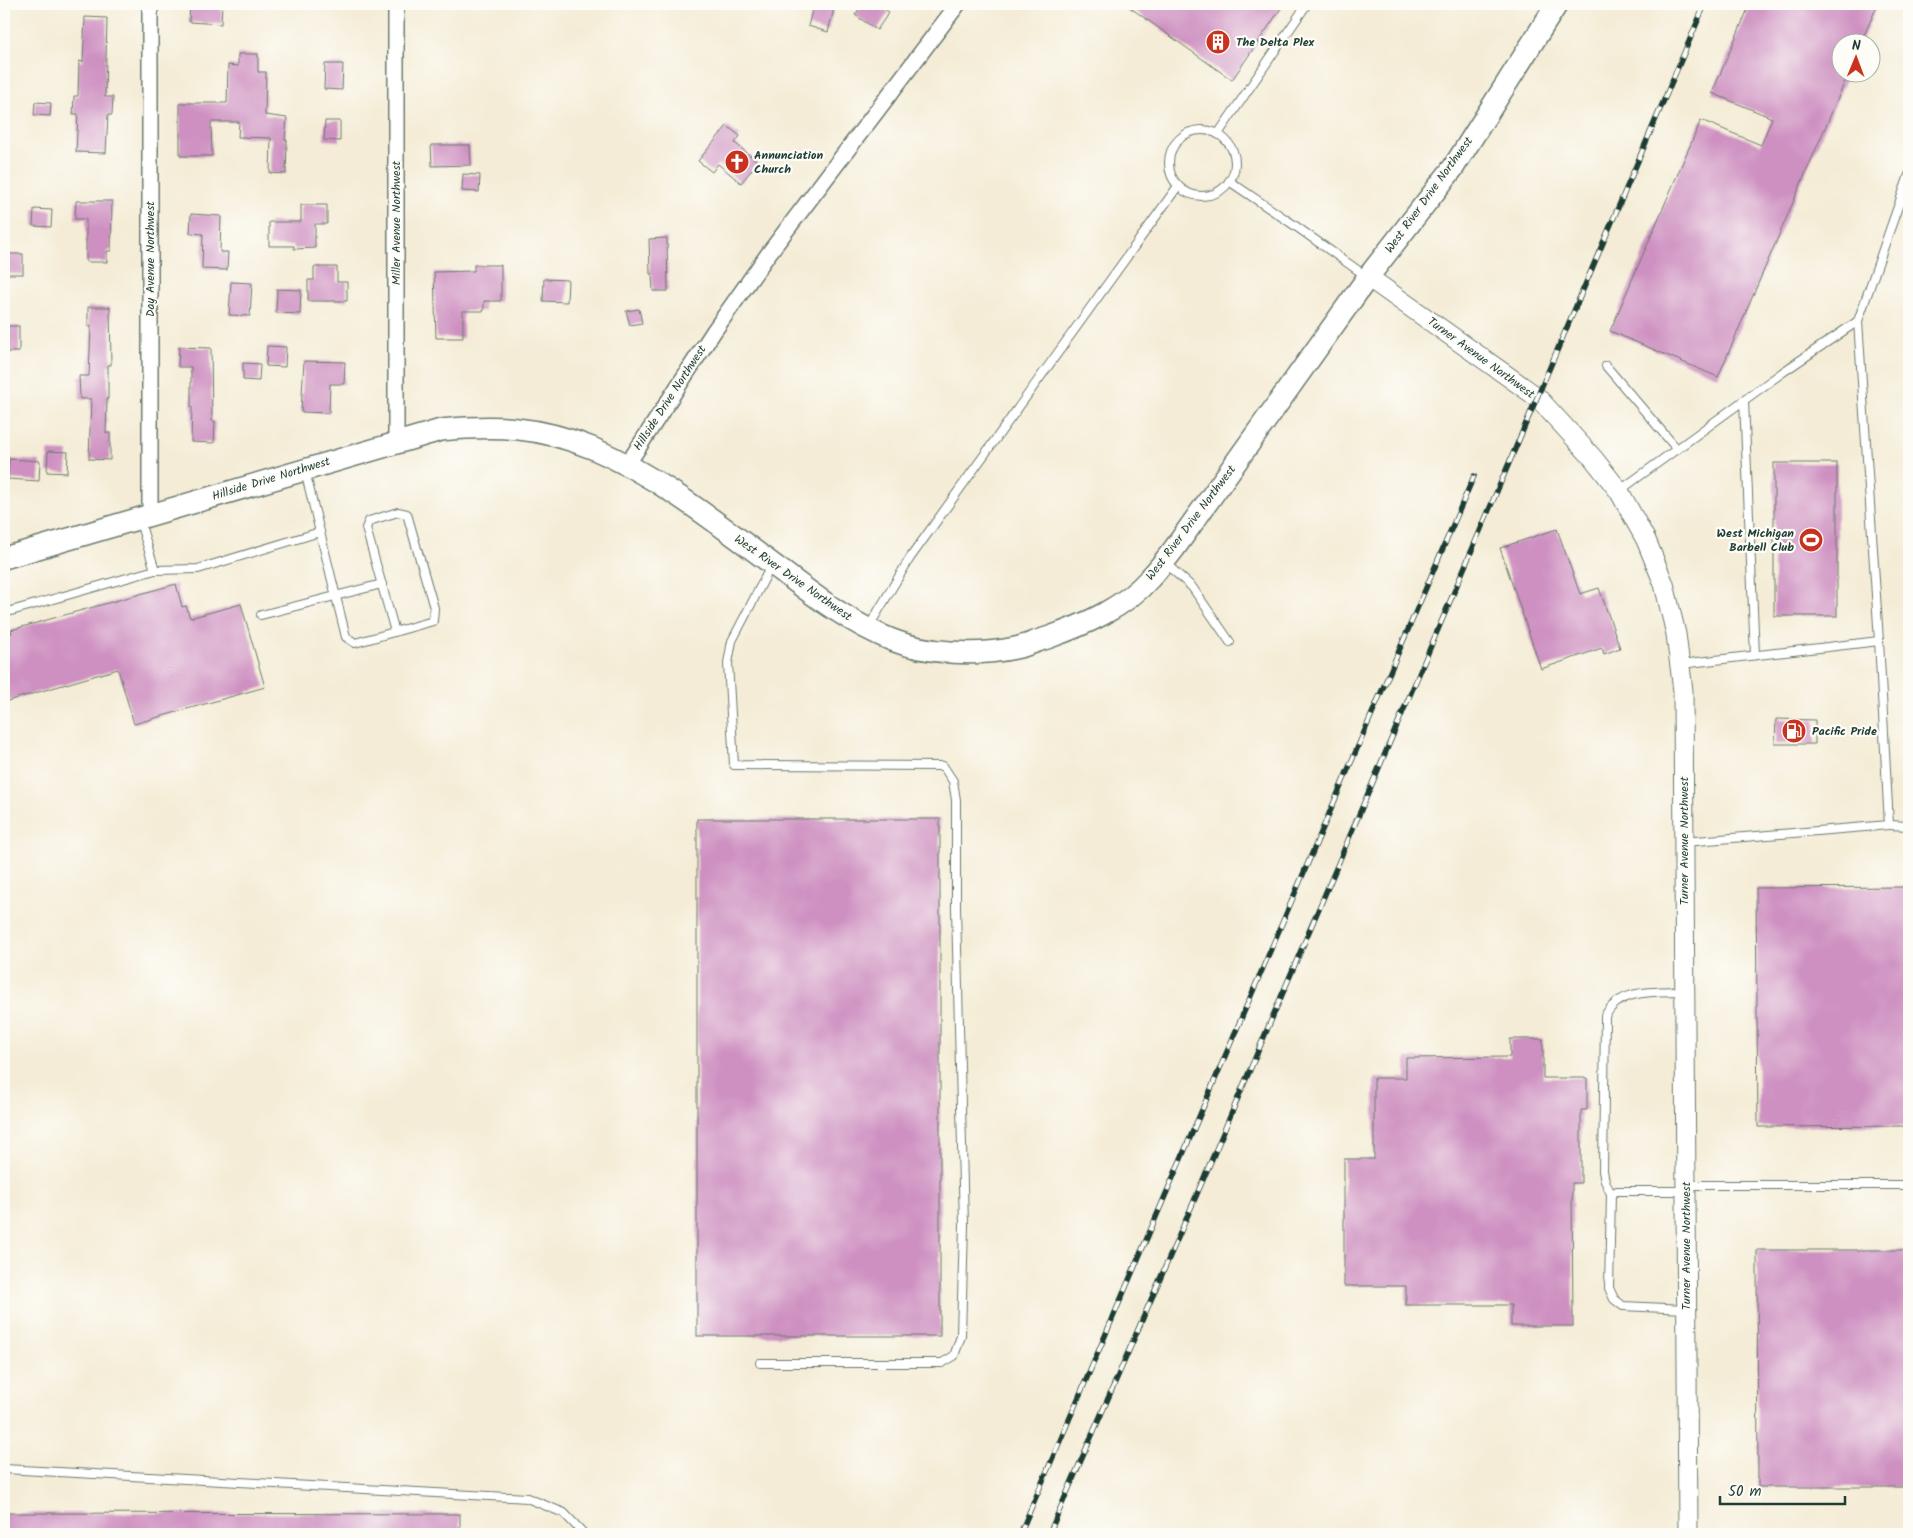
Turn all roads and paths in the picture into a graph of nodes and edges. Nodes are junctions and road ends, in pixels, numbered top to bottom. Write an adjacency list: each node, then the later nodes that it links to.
1 (150, 4): 19 (street, Day Avenue Northwest)
2 (396, 4): 14 (street, Miller Avenue Northwest)
3 (958, 4): 16 (street, Hillside Drive Northwest)
4 (1307, 4): 6 (lane)
5 (1557, 4): 10 (main road, West River Drive Northwest)
6 (1218, 134): 8 (lane); 9 (lane)
7 (1909, 175): 11 (lane)
8 (1229, 181): 9 (lane); 10 (lane)
9 (1178, 186): 29 (lane)
10 (1368, 277): 18 (street, Turner Avenue Northwest); 22 (main road, West River Drive Northwest)
11 (1858, 321): 13 (lane); 31 (lane)
12 (1606, 366): 15 (lane)
13 (1744, 401): 15 (lane); 33 (lane)
14 (396, 442): 16 (main road, Hillside Drive Northwest); 17 (main road, Hillside Drive Northwest)
15 (1676, 449): 18 (lane)
16 (627, 465): 23 (main road, West River Drive Northwest)
17 (304, 469): 19 (main road, Hillside Drive Northwest); 20 (lane)
18 (1619, 491): 34 (street, Turner Avenue Northwest)
19 (144, 517): 21 (main road, Hillside Drive Northwest); 24 (lane)
20 (320, 532): 24 (lane); 26 (lane)
21 (4, 558)
22 (1164, 562): 29 (main road, West River Drive Northwest); 32 (lane)
23 (772, 564): 29 (main road, West River Drive Northwest); 43 (lane)
24 (155, 570): 27 (lane)
25 (382, 584): 26 (lane); 30 (lane); 30 (lane)
26 (336, 597): 28 (lane); 30 (lane)
27 (4, 612)
28 (261, 615)
29 (868, 628)
30 (395, 632)
31 (1879, 641): 33 (lane); 35 (lane)
32 (1230, 642)
33 (1755, 655): 34 (lane)
34 (1681, 664): 37 (street, Turner Avenue Northwest)
35 (1888, 826): 36 (lane); 37 (lane)
36 (1909, 826)
37 (1684, 842): 38 (street, Turner Avenue Northwest)
38 (1684, 991): 40 (street, Turner Avenue Northwest); 41 (lane)
39 (1909, 1185): 40 (lane)
40 (1686, 1188): 41 (lane); 42 (street, Turner Avenue Northwest)
41 (1611, 1194): 42 (lane)
42 (1686, 1309): 46 (street, Turner Avenue Northwest)
43 (760, 1363)
44 (4, 1469): 45 (lane)
45 (584, 1534)
46 (1688, 1534)

